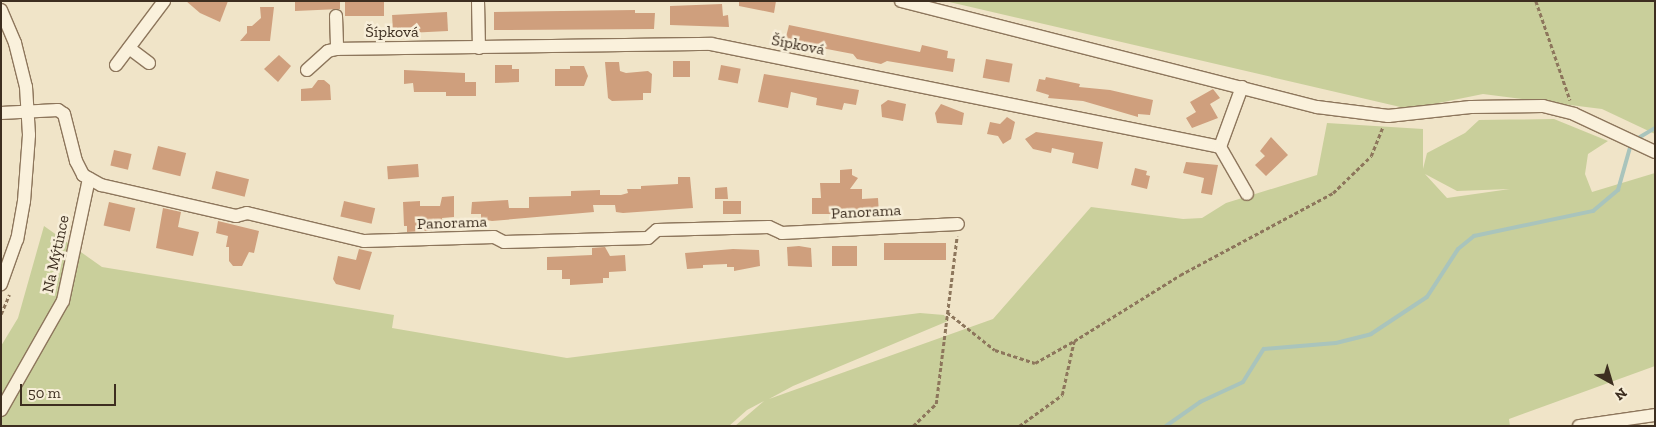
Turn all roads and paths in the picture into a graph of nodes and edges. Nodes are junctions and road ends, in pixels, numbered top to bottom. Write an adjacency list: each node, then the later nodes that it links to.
1 (164, 1): 7 (street)
2 (478, 1): 9 (street)
3 (901, 1): 13 (street)
4 (1536, 1): 16 (path)
5 (1, 10): 14 (street)
6 (336, 16): 8 (street)
7 (129, 48): 10 (street); 11 (street)
8 (337, 48): 9 (street, Šípková); 12 (street)
9 (479, 48): 18 (street, Šípková)
10 (149, 63)
11 (116, 65)
12 (307, 70)
13 (1242, 87): 17 (street); 18 (street)
14 (28, 111): 15 (street); 20 (street); 23 (street)
15 (1, 113)
16 (1574, 114): 17 (street); 19 (street)
17 (1388, 116): 25 (path)
18 (1220, 147): 21 (street)
19 (1649, 149)
20 (89, 179): 22 (street, Panorama); 26 (street, Na Mýtince)
21 (1246, 194)
22 (958, 224): 24 (path)
23 (1, 284)
24 (947, 312): 25 (path); 28 (path)
25 (1074, 341): 29 (path)
26 (1, 410)
27 (1655, 415): 30 (street)
28 (913, 426)
29 (1019, 426)
30 (1579, 426)

